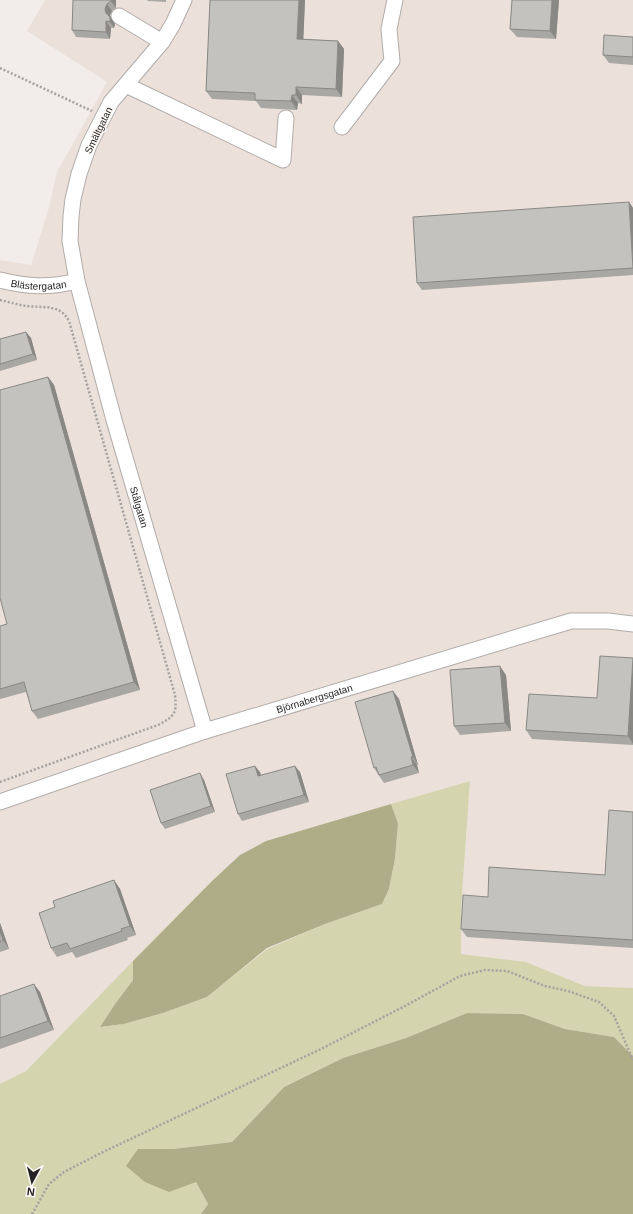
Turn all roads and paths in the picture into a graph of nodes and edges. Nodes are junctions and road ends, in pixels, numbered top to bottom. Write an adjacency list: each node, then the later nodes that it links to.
1 (184, 0): 4 (street, Smältgatan)
2 (395, 0): 9 (street)
3 (119, 16): 4 (street)
4 (162, 42): 6 (street, Smältgatan)
5 (0, 68): 7 (path)
6 (126, 85): 7 (street, Smältgatan); 8 (street)
7 (103, 116): 11 (street, Smältgatan)
8 (286, 118)
9 (342, 127)
10 (0, 280): 11 (street, Blästergatan)
11 (77, 281): 13 (street, Stålgatan)
12 (0, 300): 14 (path)
13 (84, 308): 14 (path); 16 (street, Stålgatan)
14 (65, 314): 17 (path)
15 (633, 624): 16 (street, Björnabergsgatan)
16 (205, 731): 18 (street, Björnabergsgatan)
17 (0, 782)
18 (0, 802)
19 (633, 1060): 20 (path)
20 (32, 1214)

